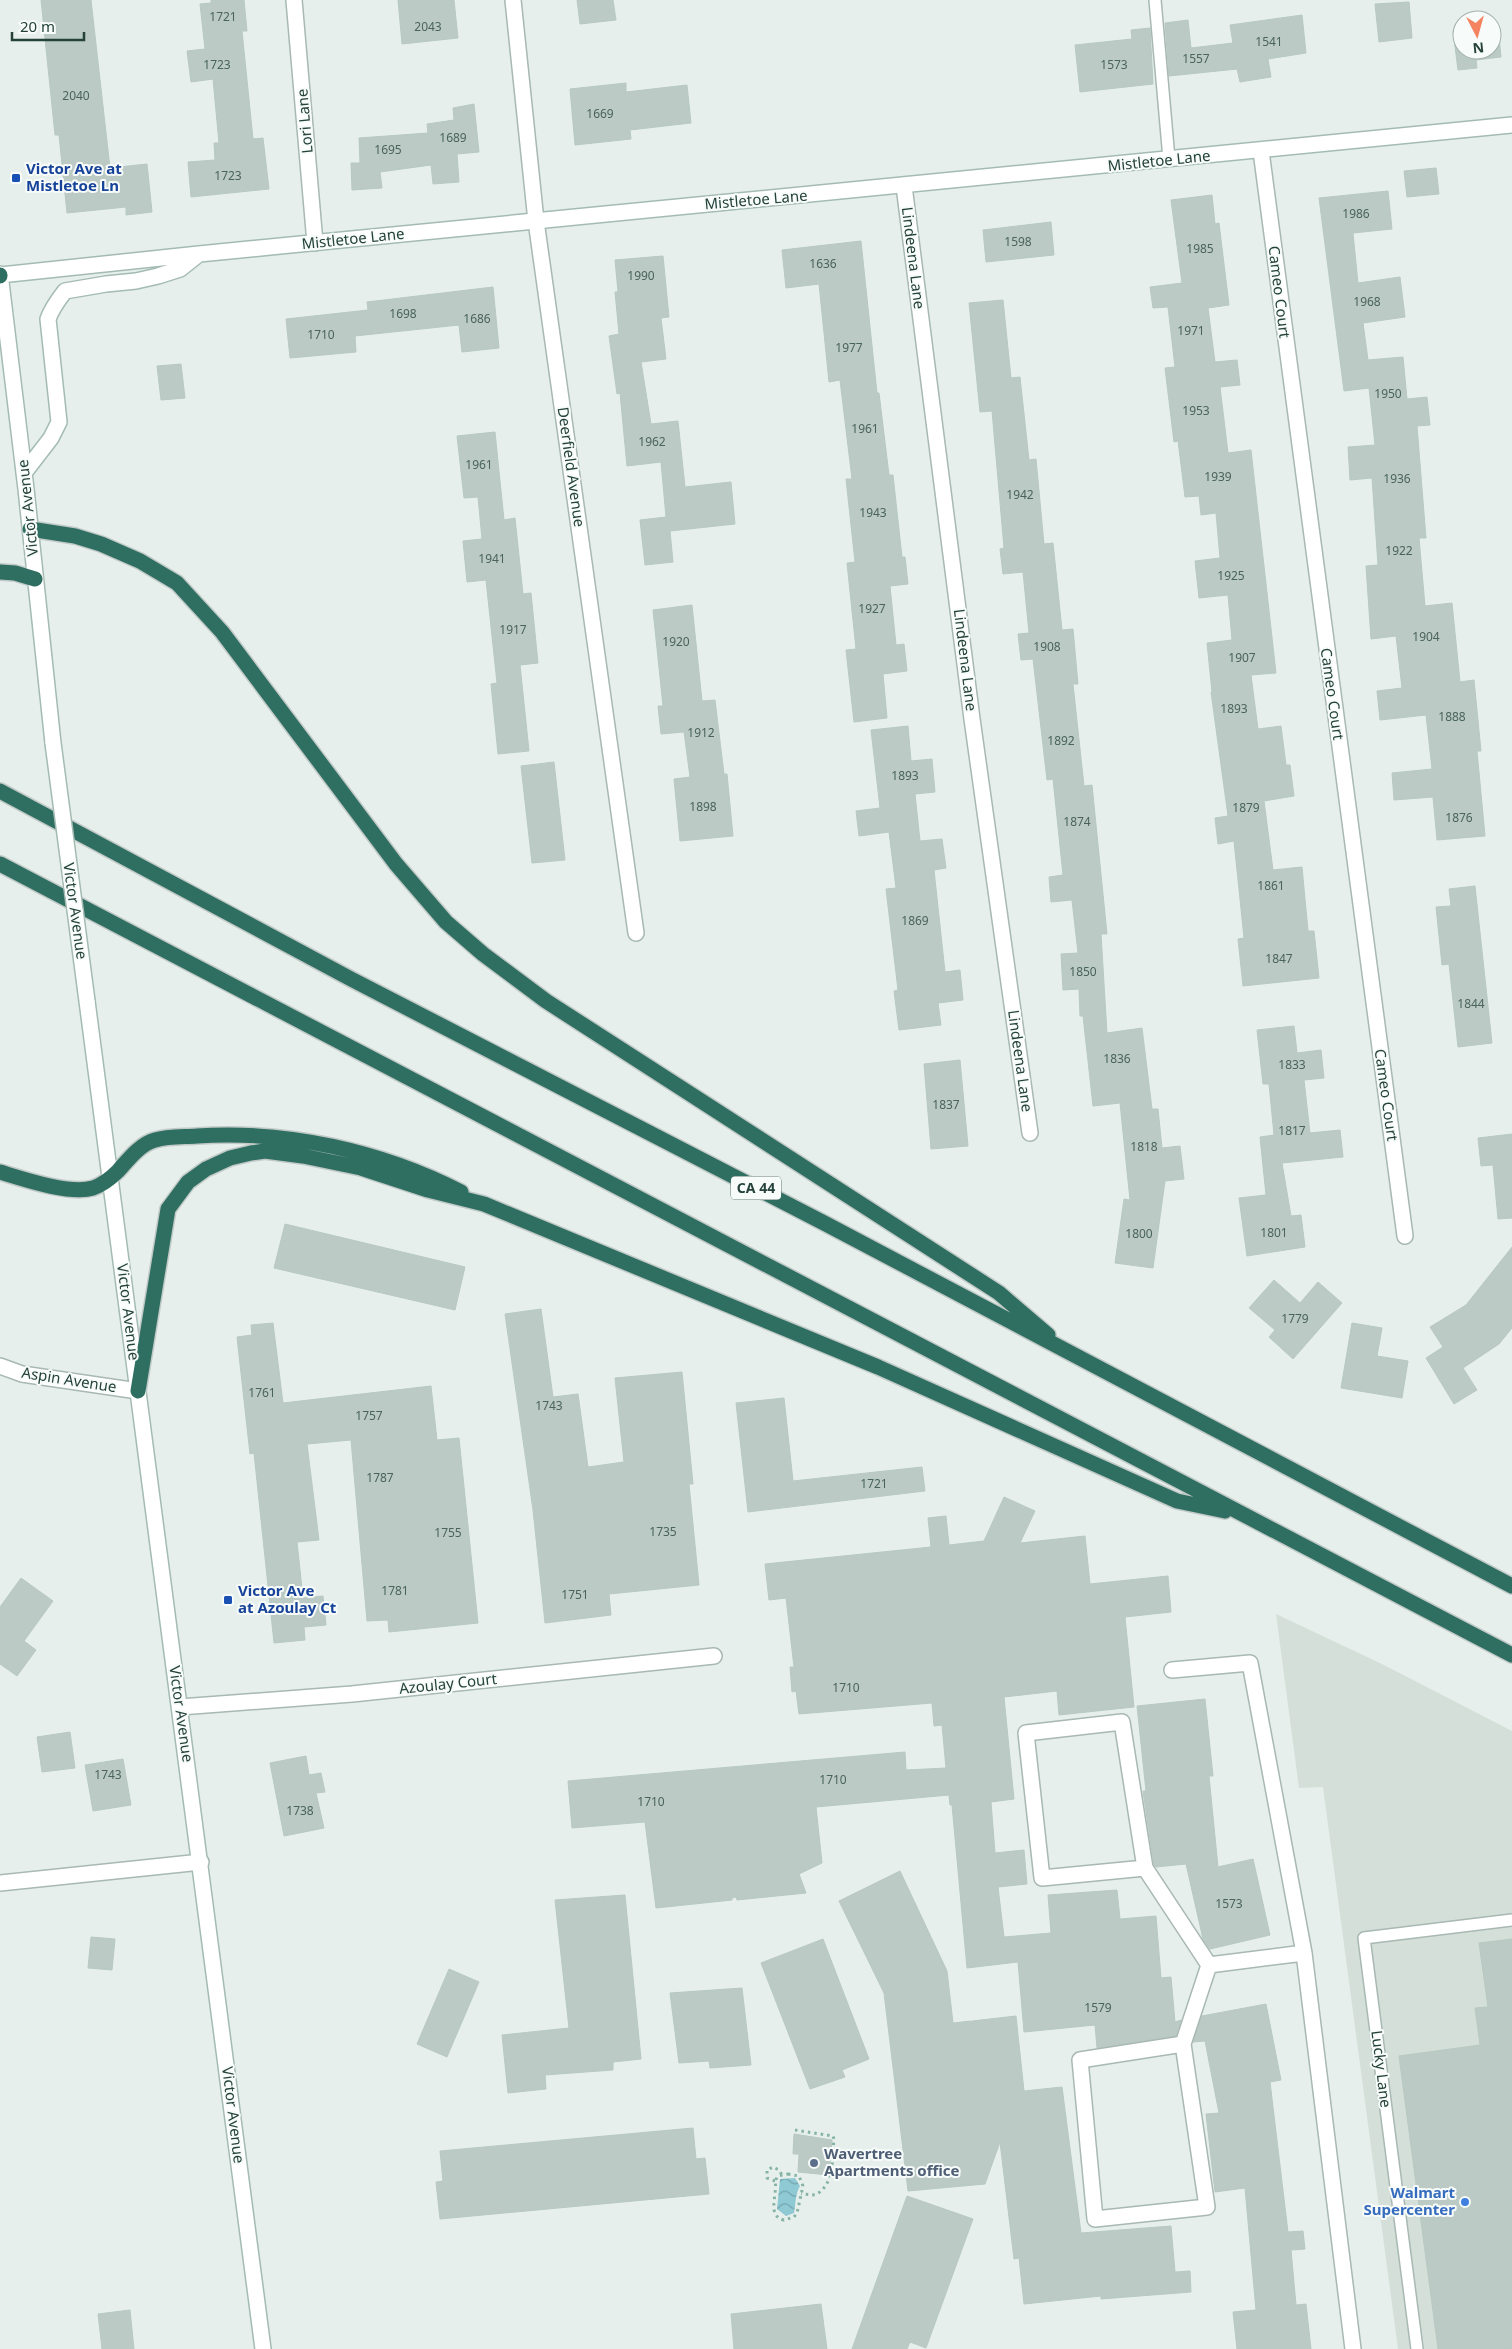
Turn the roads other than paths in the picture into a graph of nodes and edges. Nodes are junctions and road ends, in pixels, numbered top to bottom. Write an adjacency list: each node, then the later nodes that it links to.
1 (294, 0): 9 (street, Lori Lane)
2 (514, 0): 8 (street, Deerfield Avenue)
3 (1155, 0): 6 (lane)
4 (1512, 126): 5 (street, Mistletoe Lane)
5 (1261, 151): 6 (street, Mistletoe Lane); 23 (street, Cameo Court)
6 (1169, 159): 7 (street, Mistletoe Lane)
7 (904, 186): 8 (street, Mistletoe Lane); 19 (street, Lindeena Lane)
8 (536, 221): 9 (street, Mistletoe Lane); 18 (street, Deerfield Avenue)
9 (315, 243): 10 (street, Mistletoe Lane)
10 (199, 254): 11 (street, Mistletoe Lane); 12 (street)
11 (0, 275): 12 (street, Victor Avenue)
12 (24, 473): 13 (street, Victor Avenue)
13 (30, 530): 15 (street, Victor Avenue); 24 (highway)
14 (0, 572): 15 (highway)
15 (35, 579): 21 (street, Victor Avenue, bridge)
16 (0, 791): 24 (highway, CA 44)
17 (0, 864): 27 (highway)
18 (636, 933)
19 (1030, 1133)
20 (0, 1172): 21 (highway)
21 (111, 1178): 22 (highway); 26 (street, Victor Avenue)
22 (484, 1204): 26 (highway); 27 (highway)
23 (1405, 1236)
24 (1070, 1354): 28 (highway, CA 44)
25 (0, 1366): 26 (street, Aspin Avenue)
26 (138, 1391): 32 (street, Victor Avenue)
27 (1242, 1514): 29 (highway)
28 (1512, 1586)
29 (1512, 1655)
30 (714, 1656): 32 (street, Azoulay Court)
31 (1172, 1670): 37 (street)
32 (180, 1708): 33 (street, Victor Avenue)
33 (201, 1862): 35 (street); 40 (street, Victor Avenue)
34 (1145, 1868): 34 (street); 38 (street)
35 (0, 1883)
36 (1512, 1920): 42 (lane, Lucky Lane)
37 (1304, 1953): 38 (street); 41 (street)
38 (1208, 1965): 39 (street)
39 (1183, 2044): 39 (street)
40 (263, 2349)
41 (1353, 2349)
42 (1417, 2349)

